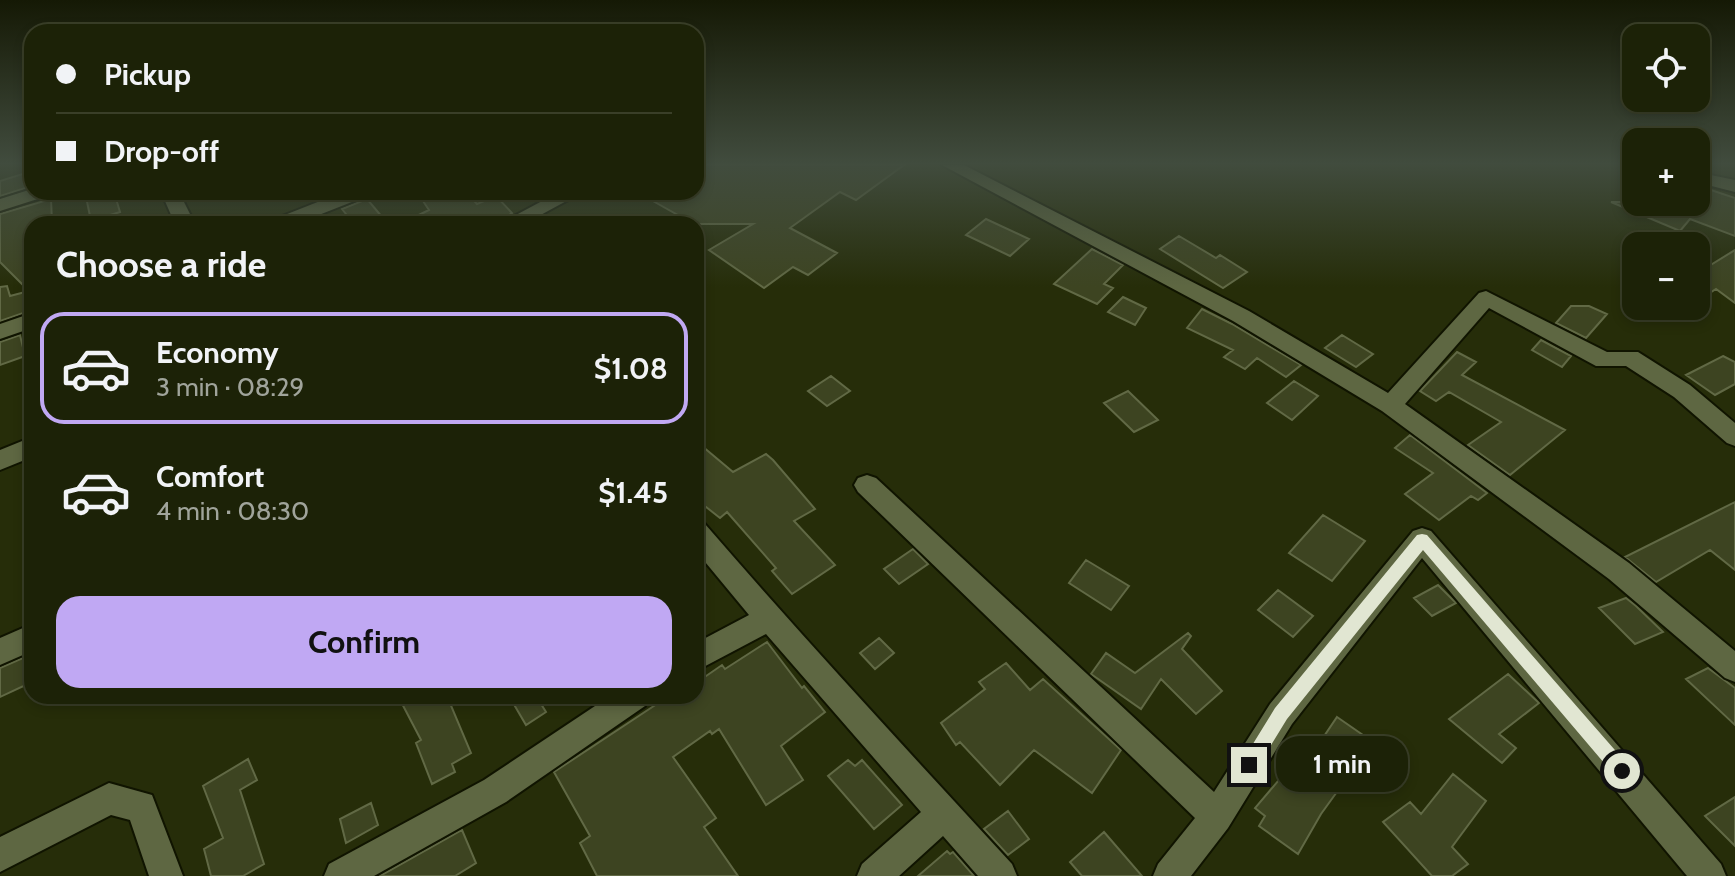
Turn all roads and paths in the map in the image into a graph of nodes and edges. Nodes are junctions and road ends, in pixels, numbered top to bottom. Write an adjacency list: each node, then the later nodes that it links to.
1 (325, 206): 4 (street)
2 (546, 206): 5 (street)
3 (1031, 206): 8 (street)
4 (299, 216)
5 (525, 216)
6 (24, 323): 7 (street)
7 (0, 332)
8 (1390, 405): 9 (street); 18 (street)
9 (1735, 437)
10 (24, 450): 11 (street)
11 (0, 461)
12 (867, 485): 21 (street)
13 (704, 541): 14 (street)
14 (769, 618): 17 (street); 20 (street)
15 (24, 641): 16 (street)
16 (0, 652)
17 (704, 654)
18 (1735, 669)
19 (623, 704): 24 (street)
20 (945, 812): 25 (street); 26 (street)
21 (1217, 817): 27 (street); 28 (street)
22 (0, 855): 23 (street)
23 (166, 876)
24 (341, 876)
25 (874, 876)
26 (1000, 876)
27 (1170, 876)
28 (1709, 876)

